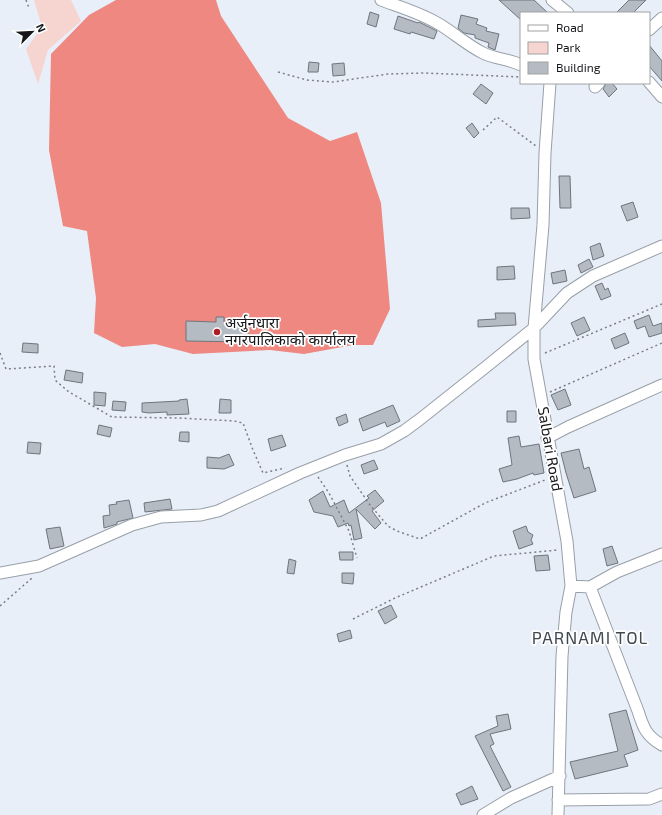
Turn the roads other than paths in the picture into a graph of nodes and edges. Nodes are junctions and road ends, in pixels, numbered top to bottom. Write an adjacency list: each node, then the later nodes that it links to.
1 (381, 0): 6 (street)
2 (556, 6): 3 (street)
3 (566, 12)
4 (662, 18): 5 (street)
5 (650, 29)
6 (520, 64)
7 (650, 83): 9 (street)
8 (550, 84): 11 (street, Salbari Road)
9 (662, 97)
10 (662, 246): 11 (street)
11 (534, 328): 13 (street, Salbari Road); 15 (street)
12 (662, 385): 13 (street)
13 (547, 438): 16 (street, Salbari Road)
14 (662, 554): 17 (street)
15 (0, 573)
16 (571, 586): 17 (street); 19 (street, Salbari Road)
17 (590, 587): 18 (street)
18 (662, 745)
19 (560, 776): 21 (street, Salbari Road); 22 (street)
20 (662, 794): 21 (street)
21 (558, 800): 23 (street, Salbari Road)
22 (482, 815)
23 (558, 815)

